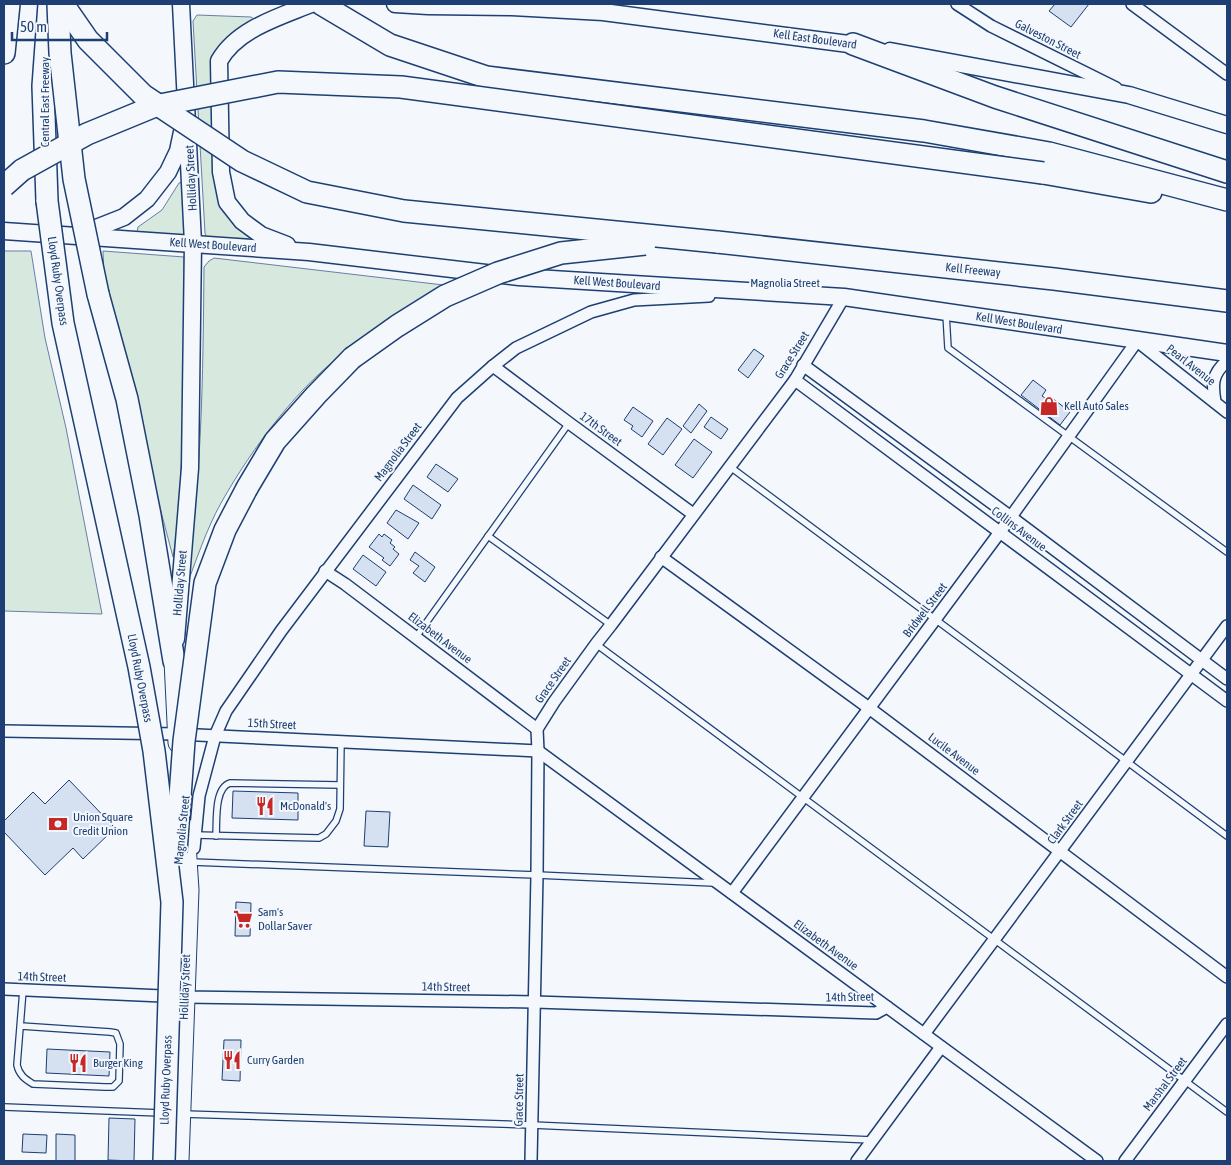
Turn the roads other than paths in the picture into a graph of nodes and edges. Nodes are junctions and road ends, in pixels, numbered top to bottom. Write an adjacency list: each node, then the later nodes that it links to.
1 (9, 4): 13 (highway)
2 (49, 4): 21 (highway, Central East Freeway)
3 (58, 4): 55 (highway, bridge)
4 (63, 4): 25 (highway, bridge)
5 (181, 4): 16 (main road, Holliday Street)
6 (311, 4): 27 (main road)
7 (320, 4): 20 (highway)
8 (395, 4): 11 (main road, Kell East Boulevard)
9 (957, 4): 15 (street, Galveston Street)
10 (1132, 4): 14 (street)
11 (512, 5): 12 (main road, Kell East Boulevard)
12 (854, 44): 15 (main road, Kell East Boulevard); 18 (highway)
13 (4, 53)
14 (1227, 74)
15 (1129, 95): 17 (main road, Kell East Boulevard)
16 (187, 106): 24 (main road); 26 (main road, Holliday Street)
17 (1227, 125)
18 (1227, 172)
19 (4, 186): 22 (highway, bridge)
20 (1227, 200)
21 (47, 201): 78 (highway, Lloyd Ruby Overpass, bridge)
22 (1227, 206)
23 (4, 231): 24 (main road, Kell West Boulevard)
24 (76, 236): 26 (main road, Kell West Boulevard)
25 (718, 242): 29 (highway, Kell Freeway); 78 (highway, bridge)
26 (194, 243): 27 (main road, Kell West Boulevard); 55 (main road, Holliday Street)
27 (309, 252): 28 (main road, Kell West Boulevard)
28 (844, 297): 30 (main road, Kell West Boulevard); 34 (street, Grace Street); 35 (street, Magnolia Street)
29 (1227, 302)
30 (946, 312): 31 (main road, Kell West Boulevard); 40 (lane)
31 (1137, 341): 32 (main road, Kell West Boulevard); 37 (street, Pearl Avenue); 40 (street, Bridwell Street)
32 (1227, 353)
33 (1227, 361): 37 (street)
34 (803, 365): 36 (street, Grace Street); 43 (street, Collins Avenue)
35 (493, 366): 39 (street, 17th Street); 48 (street, Magnolia Street)
36 (795, 380): 41 (street, Grace Street); 44 (street, Collins Avenue)
37 (1215, 402): 38 (street, Pearl Avenue)
38 (1227, 412)
39 (569, 423): 42 (street, 17th Street); 45 (lane)
40 (1069, 436): 43 (street, Bridwell Street); 46 (lane)
41 (729, 466): 42 (street, Grace Street); 49 (lane)
42 (693, 514): 47 (street, Grace Street)
43 (1011, 517): 44 (street, Bridwell Street); 54 (street, Collins Avenue)
44 (1000, 532): 49 (street, Bridwell Street); 56 (street, Collins Avenue)
45 (488, 536): 50 (lane); 52 (lane)
46 (1227, 552)
47 (661, 557): 50 (street, Grace Street); 59 (street, Lucile Avenue)
48 (325, 571): 52 (street, Elizabeth Avenue); 63 (street, Magnolia Street)
49 (935, 619): 59 (street, Bridwell Street); 66 (lane)
50 (612, 625): 53 (street, Grace Street)
51 (1227, 626): 54 (street, Clark Street)
52 (416, 637): 60 (street, Elizabeth Avenue)
53 (596, 644): 60 (street, Grace Street); 68 (lane)
54 (1201, 660): 56 (street, Clark Street); 57 (street, Collins Avenue)
55 (174, 661): 62 (main road, Holliday Street)
56 (1191, 674): 58 (street, Collins Avenue); 66 (street, Clark Street)
57 (1227, 679)
58 (1227, 701)
59 (869, 708): 68 (street, Bridwell Street); 72 (street, Lucile Avenue)
60 (537, 729): 65 (street, Grace Street)
61 (4, 731): 62 (street, 15th Street)
62 (177, 734): 63 (street, 15th Street); 76 (main road, Holliday Street)
63 (215, 736): 64 (street, 15th Street); 69 (street, Magnolia Street)
64 (341, 741): 65 (street, 15th Street); 67 (lane)
65 (538, 751): 74 (street, Grace Street); 75 (street, Elizabeth Avenue)
66 (1127, 761): 71 (lane); 72 (street, Clark Street)
67 (340, 785): 70 (lane); 70 (lane)
68 (803, 797): 77 (street, Bridwell Street); 79 (lane)
69 (195, 835): 70 (lane); 73 (street, Magnolia Street)
70 (216, 836)
71 (1227, 836)
72 (1061, 852): 79 (street, Clark Street); 80 (street, Lucile Avenue)
73 (192, 862): 74 (lane); 76 (street, Magnolia Street)
74 (537, 875): 75 (lane); 84 (street, Grace Street)
75 (719, 883): 77 (street, Elizabeth Avenue)
76 (189, 890): 83 (main road, Holliday Street)
77 (732, 893): 85 (street, Elizabeth Avenue)
78 (172, 902): 96 (highway, Lloyd Ruby Overpass, bridge)
79 (994, 940): 88 (street, Clark Street); 90 (lane)
80 (1227, 977)
81 (4, 990): 82 (street, 14th Street)
82 (23, 990): 83 (street, 14th Street); 87 (lane)
83 (185, 997): 84 (street, 14th Street); 93 (main road, Holliday Street)
84 (535, 1002): 85 (street, 14th Street); 94 (street, Grace Street)
85 (887, 1007): 88 (street, Elizabeth Avenue)
86 (1227, 1024): 90 (street, Marshal Street)
87 (21, 1026): 87 (lane)
88 (924, 1034): 89 (street, Elizabeth Avenue)
89 (941, 1047): 95 (street); 100 (street, Elizabeth Avenue)
90 (1185, 1080): 92 (lane); 101 (street, Marshal Street)
91 (4, 1107): 93 (lane)
92 (1227, 1112)
93 (180, 1114): 94 (lane); 97 (main road, Holliday Street)
94 (532, 1125): 95 (lane); 98 (street, Grace Street)
95 (872, 1140): 99 (street)
96 (164, 1161)
97 (178, 1161)
98 (531, 1161)
99 (857, 1161)
100 (1097, 1161)
101 (1125, 1161)

